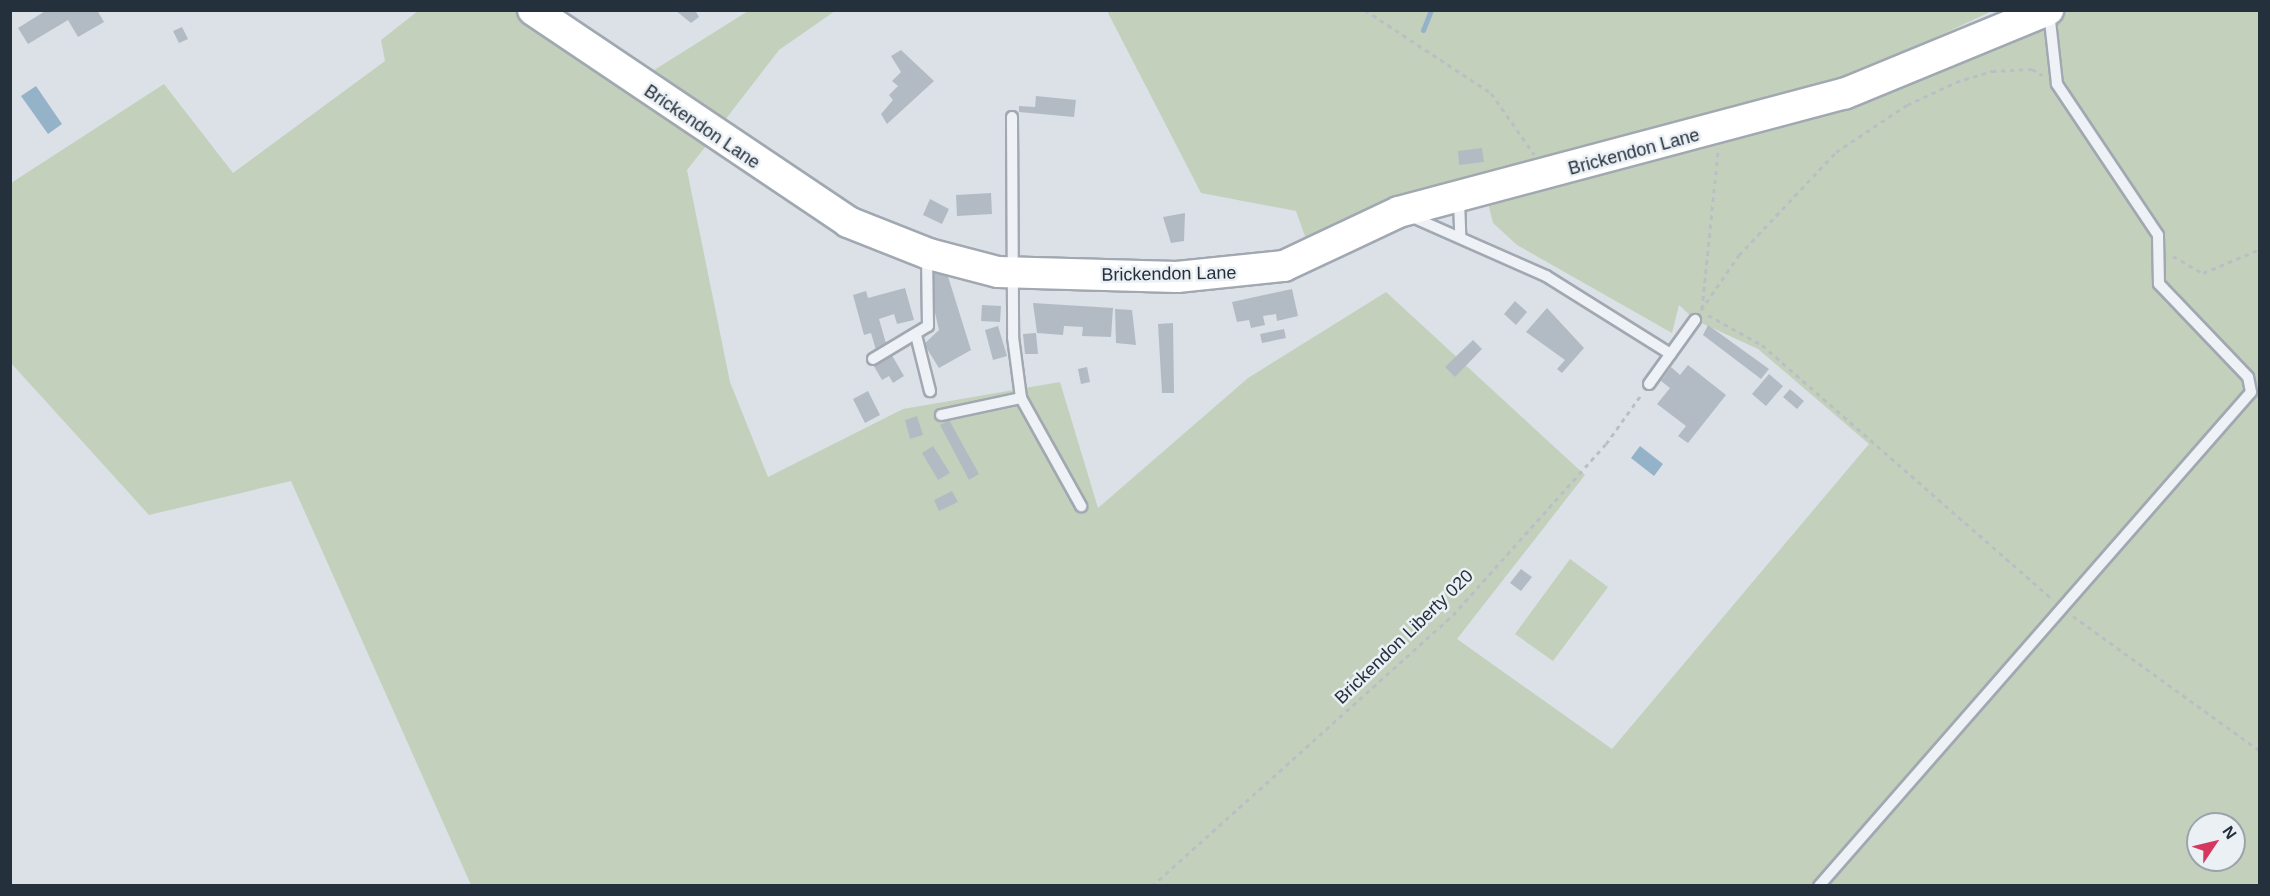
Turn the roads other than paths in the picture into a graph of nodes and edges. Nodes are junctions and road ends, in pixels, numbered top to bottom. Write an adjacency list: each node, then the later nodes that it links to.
1 (532, 10): 7 (street, Brickendon Lane)
2 (2049, 10): 4 (street, Brickendon Lane); 18 (lane)
3 (1012, 117): 8 (lane)
4 (1460, 196): 5 (street, Brickendon Lane); 6 (lane)
5 (1399, 212): 6 (lane); 8 (street, Brickendon Lane)
6 (1460, 236): 11 (lane)
7 (929, 254): 8 (street, Brickendon Lane); 10 (lane)
8 (1015, 272): 15 (lane)
9 (1698, 315): 11 (lane)
10 (916, 334): 12 (lane); 14 (lane)
11 (1671, 354): 13 (lane)
12 (873, 359)
13 (1649, 384)
14 (930, 391)
15 (1021, 398): 16 (lane); 17 (lane)
16 (940, 415)
17 (1081, 506)
18 (1819, 885)

